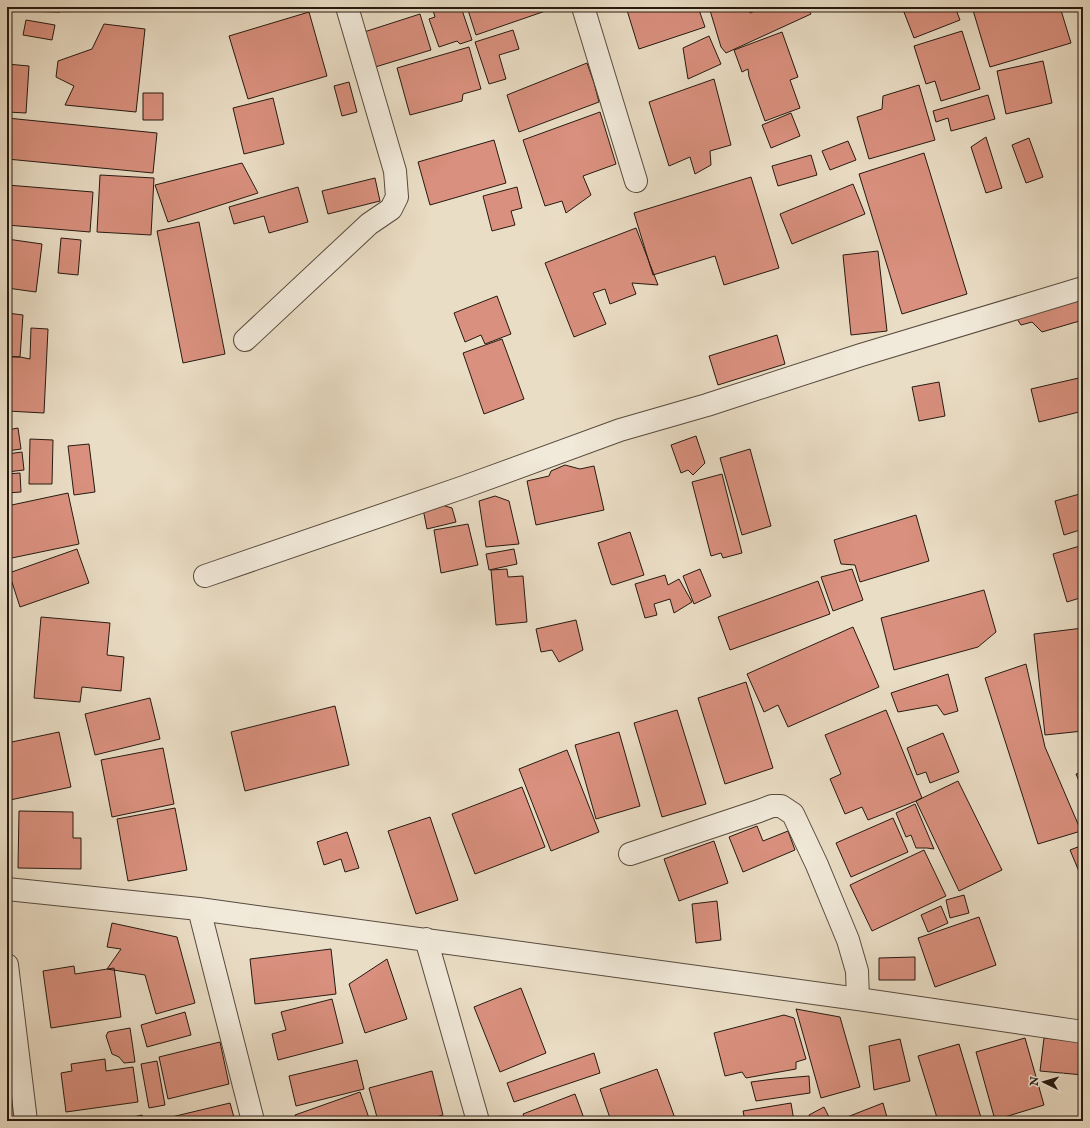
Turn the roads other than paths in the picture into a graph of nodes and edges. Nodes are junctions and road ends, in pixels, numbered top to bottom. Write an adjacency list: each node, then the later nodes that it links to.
1 (347, 7): 5 (street)
2 (582, 7): 3 (street)
3 (636, 181)
4 (1083, 288): 6 (street)
5 (245, 340)
6 (205, 576)
7 (630, 854): 12 (street)
8 (7, 889): 9 (street)
9 (198, 909): 10 (street); 15 (street)
10 (426, 939): 12 (street); 16 (street)
11 (7, 965): 14 (street)
12 (858, 999): 13 (street)
13 (1083, 1032)
14 (26, 1121)
15 (253, 1121)
16 (478, 1121)

